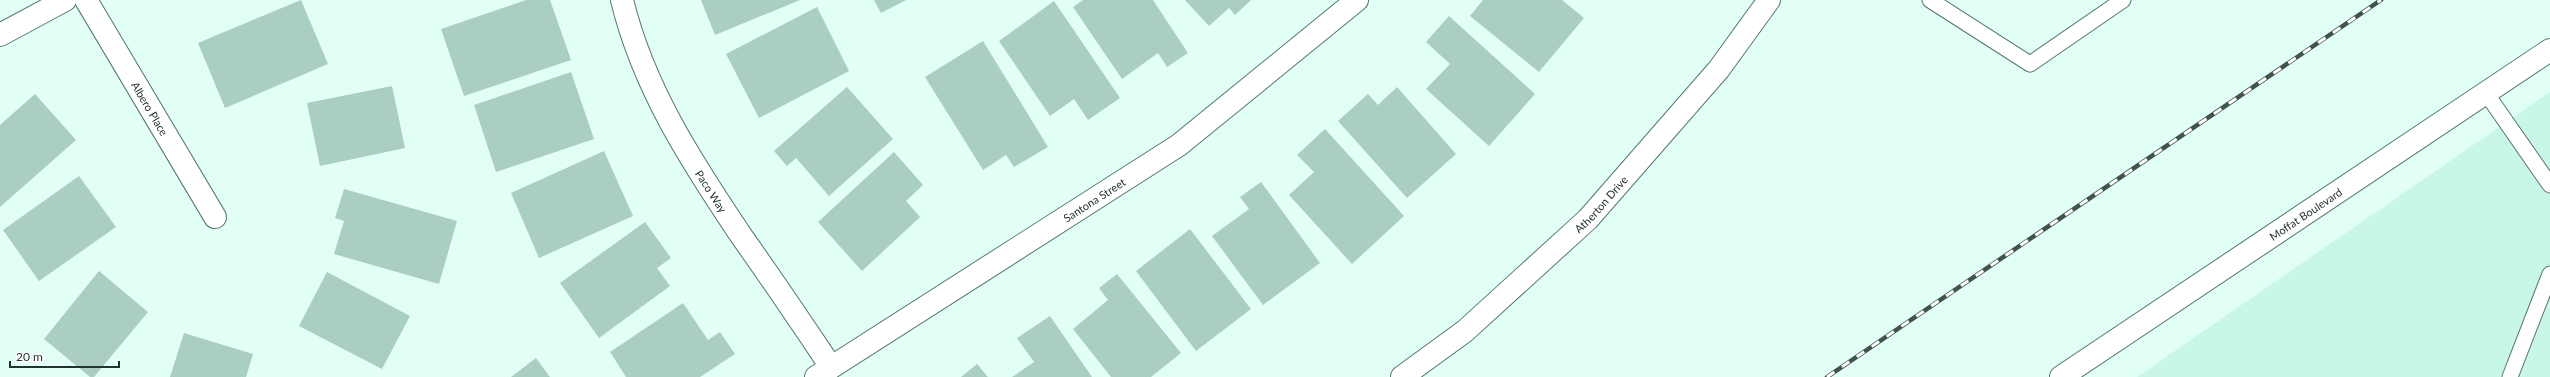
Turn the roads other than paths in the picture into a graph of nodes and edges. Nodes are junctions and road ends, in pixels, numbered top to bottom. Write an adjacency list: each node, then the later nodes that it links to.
1 (65, 0): 8 (street)
2 (86, 0): 12 (street, Albero Place)
3 (622, 0): 14 (street, Paco Way)
4 (1357, 0): 14 (street, Santona Street)
5 (1769, 0): 15 (street, Atherton Drive)
6 (1930, 0): 7 (lane)
7 (2123, 0)
8 (0, 35)
9 (2550, 50): 10 (street, Moffat Boulevard)
10 (2486, 93): 11 (lane); 16 (street, Moffat Boulevard)
11 (2550, 185)
12 (215, 217)
13 (2550, 274): 17 (lane)
14 (824, 372)
15 (1402, 377)
16 (2061, 377)
17 (2510, 377)

